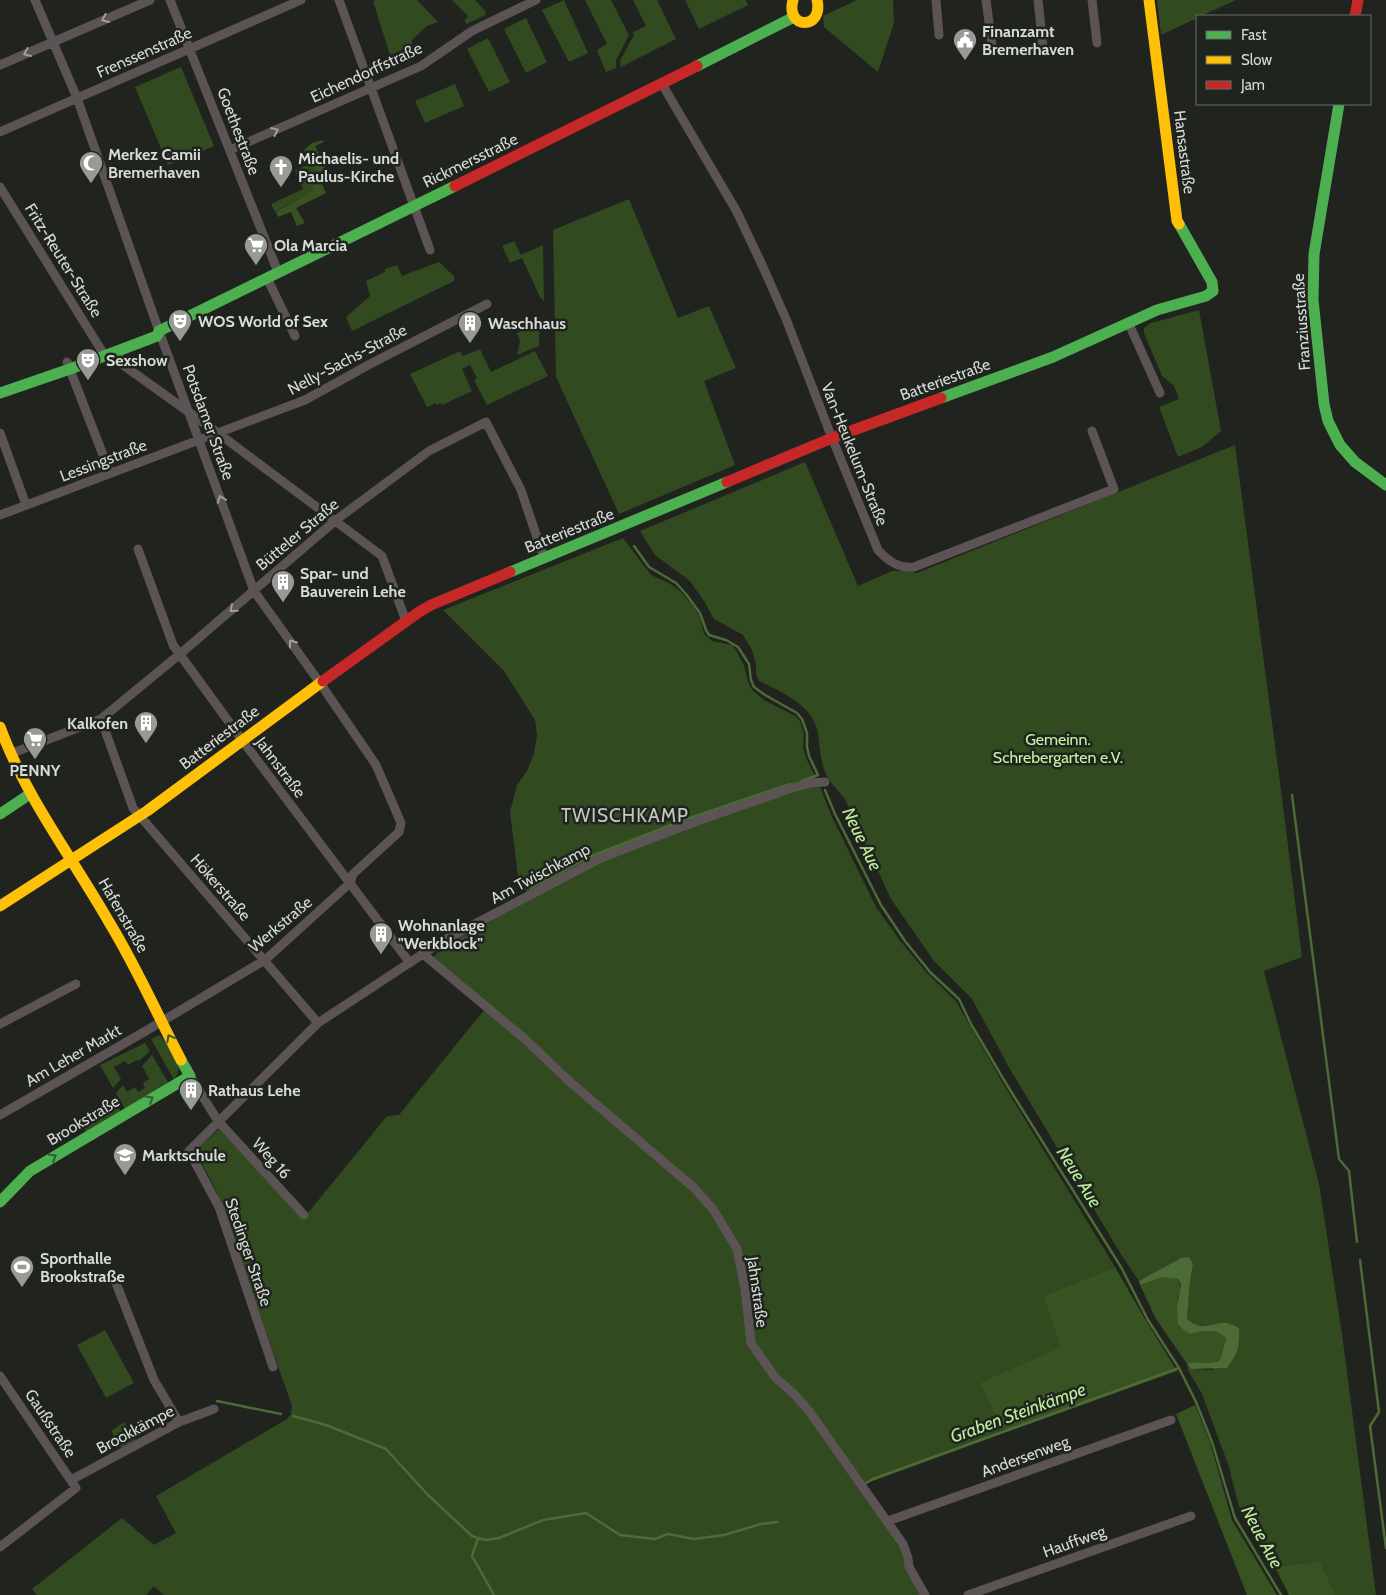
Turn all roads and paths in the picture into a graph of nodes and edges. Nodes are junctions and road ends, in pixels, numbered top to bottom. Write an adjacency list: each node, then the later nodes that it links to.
1 (35, 0): 19 (street, Potsdamer Straße)
2 (150, 0): 19 (street, one-way to 19)
3 (170, 0): 23 (street, Goethestraße)
4 (301, 0): 23 (street, Frenssenstraße)
5 (339, 0): 26 (street)
6 (536, 0): 26 (street, Eichendorffstraße)
7 (793, 0): 17 (street)
8 (830, 0): 15 (street, Rickmersstraße)
9 (936, 0): 18 (street)
10 (986, 0): 21 (street)
11 (1038, 0): 22 (street)
12 (1092, 0): 20 (street)
13 (1150, 0): 36 (street, Hansastraße)
14 (1358, 0): 16 (street)
15 (818, 2): 17 (street, Rickmersstraße)
16 (1355, 15)
17 (794, 17): 25 (street, Rickmersstraße)
18 (940, 35)
19 (53, 42): 24 (street, one-way to 24); 27 (street, Potsdamer Straße)
20 (1097, 44)
21 (992, 45)
22 (1043, 47)
23 (191, 49): 27 (street, Frenssenstraße); 30 (street, Goethestraße)
24 (0, 65)
25 (662, 84): 32 (street, Rickmersstraße); 51 (street, Van-Heukelum-Straße)
26 (370, 89): 30 (street, Eichendorffstraße, one-way to 26); 32 (street)
27 (77, 98): 29 (street, Frenssenstraße); 39 (street, Potsdamer Straße)
28 (1339, 105): 54 (street, Franziusstraße)
29 (0, 132)
30 (230, 150): 34 (street, Goethestraße)
31 (0, 187): 42 (street, Fritz-Reuter-Straße)
32 (413, 206): 33 (street); 34 (street, Rickmersstraße)
33 (430, 250)
34 (278, 272): 35 (street, Rickmersstraße)
35 (267, 278): 39 (street, Rickmersstraße); 40 (street)
36 (1206, 296): 38 (street, Batteriestraße)
37 (487, 304): 50 (street, Nelly-Sachs-Straße)
38 (1129, 324): 46 (street); 51 (street, Batteriestraße)
39 (159, 331): 41 (street, Rickmersstraße); 42 (street, Rickmersstraße); 47 (street, Potsdamer Straße)
40 (295, 336)
41 (117, 352): 42 (street, Rickmersstraße); 47 (street)
42 (104, 353): 43 (street, Rickmersstraße)
43 (69, 366): 44 (street, Rickmersstraße); 45 (street, Rickmersstraße); 53 (street)
44 (0, 386)
45 (0, 393)
46 (1160, 393)
47 (189, 412): 50 (street); 52 (street, Potsdamer Straße)
48 (1092, 431): 51 (street, Van-Heukelum-Straße)
49 (0, 433): 55 (street)
50 (218, 433): 52 (street, Lessingstraße); 57 (street)
51 (832, 438): 59 (street, Batteriestraße)
52 (200, 439): 53 (street, Lessingstraße); 60 (street, Potsdamer Straße, one-way to 52)
53 (110, 473): 55 (street, Lessingstraße)
54 (1386, 485)
55 (26, 505): 56 (street, Lessingstraße)
56 (0, 515)
57 (336, 520): 59 (street, Bütteler Straße); 60 (street, Bütteler Straße); 61 (street)
58 (138, 549): 62 (street, Jahnstraße)
59 (544, 558): 61 (street, Batteriestraße)
60 (254, 591): 62 (street, Bütteler Straße, one-way to 62); 63 (street, Potsdamer Straße, one-way to 60)
61 (406, 621): 63 (street, Batteriestraße)
62 (180, 654): 64 (street, Bütteler Straße); 66 (street, Jahnstraße)
63 (320, 683): 66 (street, Batteriestraße); 72 (street, Potsdamer Straße)
64 (101, 719): 67 (street, Bütteler Straße); 71 (street, Hökerstraße)
65 (0, 727): 67 (street, Hafenstraße)
66 (242, 740): 71 (street, Batteriestraße); 74 (street, Jahnstraße)
67 (10, 754): 69 (street, Hafenstraße)
68 (825, 782): 76 (street, Am Twischkamp)
69 (30, 794): 70 (street); 73 (street, Hafenstraße)
70 (0, 814)
71 (140, 816): 73 (street, Batteriestraße); 77 (street, Hökerstraße)
72 (401, 830): 74 (street, Werkstraße)
73 (71, 859): 75 (street, Batteriestraße); 80 (street, Hafenstraße)
74 (350, 883): 77 (street, Werkstraße); 78 (street, Jahnstraße)
75 (0, 906)
76 (423, 954): 78 (street, Am Twischkamp); 97 (street, Jahnstraße)
77 (265, 960): 80 (street, Werkstraße); 82 (street, Hökerstraße)
78 (410, 963): 82 (street, Am Twischkamp)
79 (76, 984): 81 (street)
80 (161, 1021): 83 (street, Hafenstraße, one-way to 80); 84 (street, Am Leher Markt)
81 (0, 1024)
82 (318, 1024): 85 (street, Am Twischkamp)
83 (190, 1076): 85 (street, Hafenstraße); 87 (street, Brookstraße, one-way to 83)
84 (0, 1115)
85 (218, 1121): 86 (street, Am Twischkamp); 88 (street, Weg 16)
86 (189, 1151): 90 (street, Stedinger Straße)
87 (0, 1202)
88 (304, 1215)
89 (114, 1278): 94 (street)
90 (273, 1366)
91 (0, 1376): 95 (street, Gaußstraße)
92 (214, 1409): 94 (street, Brookkämpe)
93 (1171, 1420): 97 (street, Andersenweg)
94 (179, 1422): 95 (street, Brookkämpe)
95 (74, 1484): 98 (street, Brookkämpe)
96 (1191, 1516): 100 (street, Hauffweg)
97 (888, 1521): 99 (street, Jahnstraße)
98 (0, 1547)
99 (925, 1595)
100 (968, 1595)

